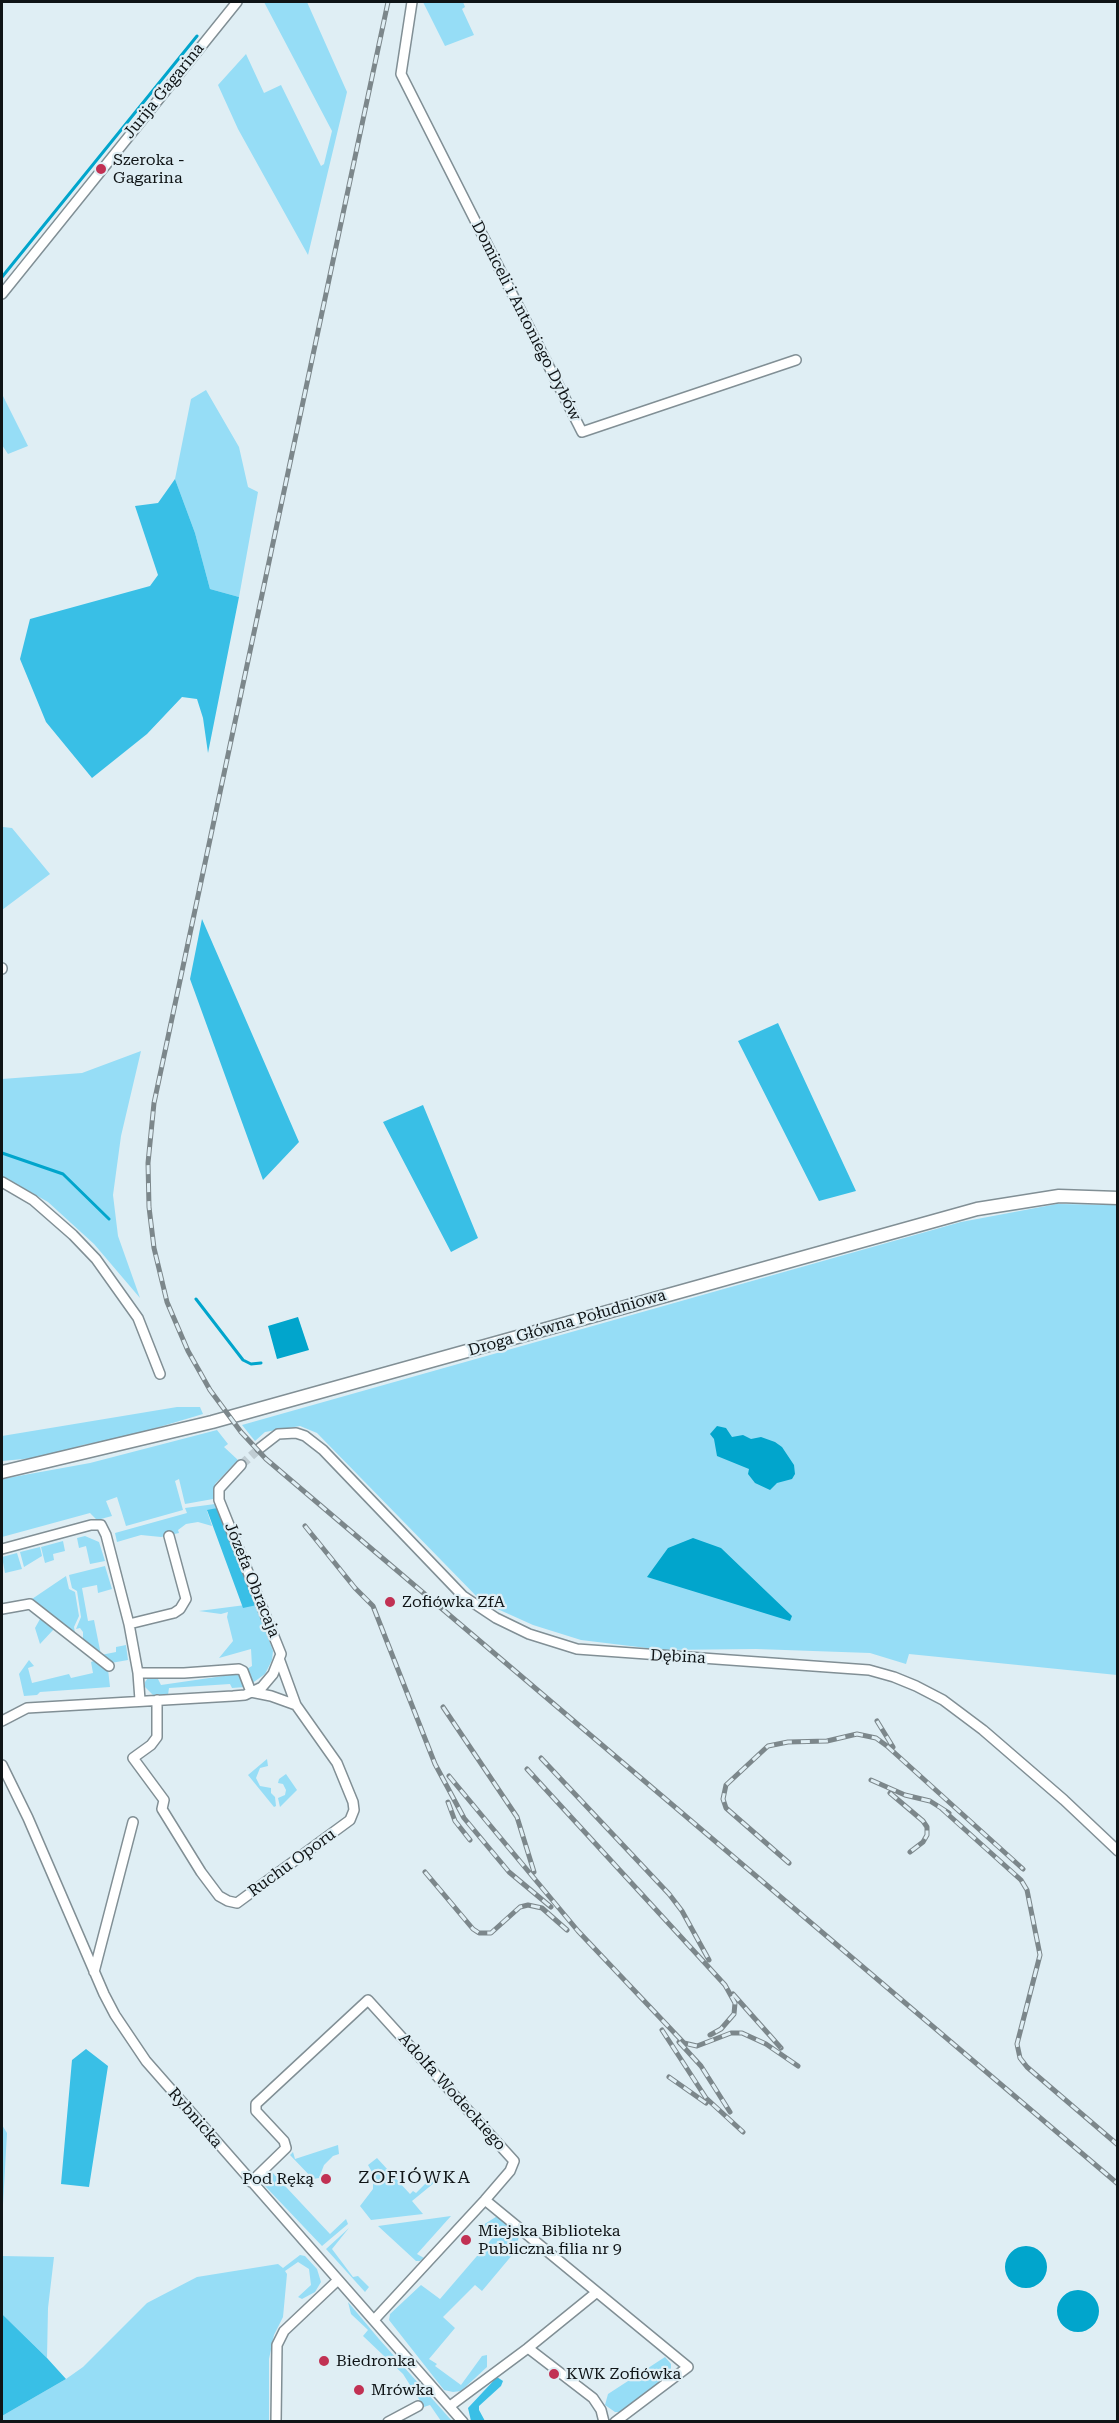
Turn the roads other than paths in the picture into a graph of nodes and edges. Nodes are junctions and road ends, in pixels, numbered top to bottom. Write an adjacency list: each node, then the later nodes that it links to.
1 (237, 2): 3 (street, Jurija Gagarina)
2 (412, 2): 4 (street, Domiceli i Antoniego Dybów)
3 (2, 294)
4 (796, 360)
5 (2, 1182): 7 (street)
6 (1118, 1198): 11 (main road, Droga Główna Południowa)
7 (160, 1374)
8 (260, 1448): 27 (street, Dębina)
9 (241, 1465): 17 (street, Józefa Obracaja)
10 (2, 1467): 11 (main road, Droga Główna Południowa)
11 (18, 1467): 12 (main road, Droga Główna Południowa)
12 (2, 1472)
13 (169, 1536): 16 (street)
14 (2, 1549): 16 (street)
15 (2, 1609): 18 (street)
16 (129, 1624): 19 (street)
17 (280, 1661): 20 (street, Józefa Obracaja); 23 (street, Ruchu Oporu)
18 (110, 1666)
19 (138, 1673): 20 (street); 21 (street)
20 (251, 1692): 22 (street); 23 (street)
21 (140, 1700): 22 (street); 24 (street)
22 (157, 1700): 23 (street, Ruchu Oporu)
23 (296, 1705)
24 (2, 1721)
25 (2, 1766): 28 (street, Rybnicka)
26 (133, 1822): 28 (street)
27 (1118, 1851)
28 (94, 1972): 29 (street, Rybnicka)
29 (251, 2182): 30 (street, Adolfa Wodeckiego); 31 (street, Rybnicka)
30 (485, 2200): 32 (street); 33 (street, Adolfa Wodeckiego)
31 (338, 2280): 33 (street, Rybnicka); 37 (street)
32 (597, 2292): 34 (street); 41 (street)
33 (374, 2320): 36 (street, Rybnicka)
34 (528, 2348): 36 (street); 40 (street)
35 (418, 2406): 38 (street)
36 (450, 2406): 39 (street, Rybnicka)
37 (276, 2421)
38 (388, 2421)
39 (463, 2421)
40 (604, 2421)
41 (615, 2421)

